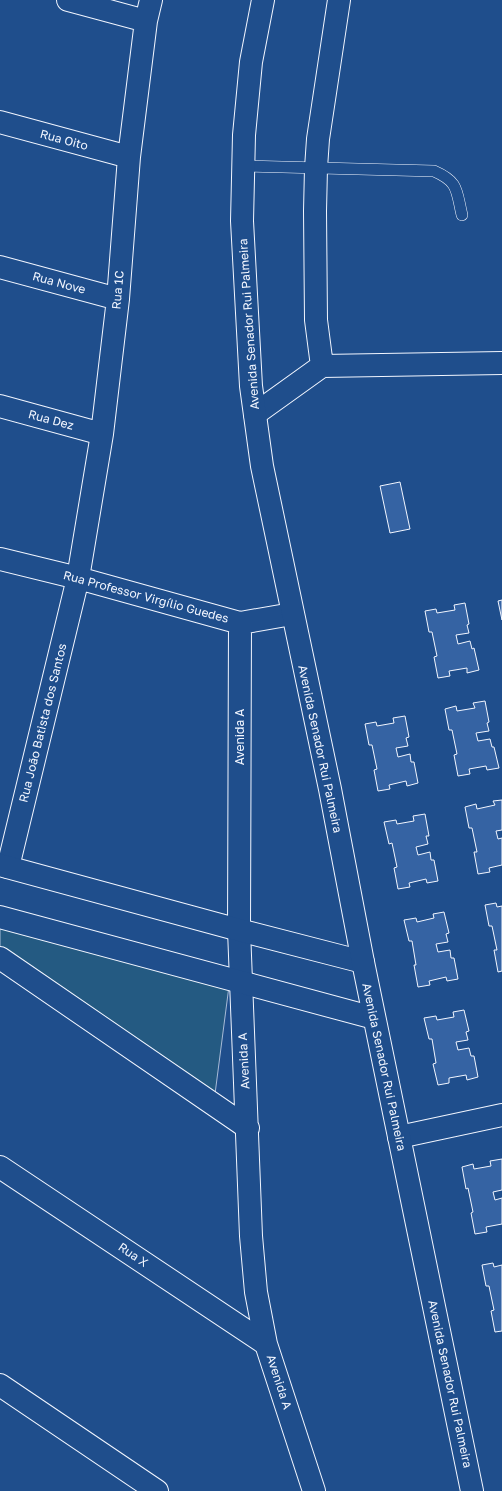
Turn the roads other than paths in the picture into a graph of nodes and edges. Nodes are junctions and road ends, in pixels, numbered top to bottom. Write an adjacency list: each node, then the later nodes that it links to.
1 (68, 0): 5 (street)
2 (151, 0): 5 (street, Rua 1C)
3 (263, 0): 8 (street, Avenida Senador Rui Palmeira)
4 (339, 0): 9 (street)
5 (146, 21): 7 (street, Rua 1C)
6 (0, 122): 7 (street, Rua Oito)
7 (129, 157): 12 (street, Rua 1C)
8 (243, 166): 9 (lane); 16 (street, Avenida Senador Rui Palmeira)
9 (316, 168): 10 (lane); 14 (street)
10 (462, 215)
11 (0, 267): 12 (street, Rua Nove)
12 (118, 299): 17 (street, Rua 1C)
13 (502, 363): 14 (street)
14 (322, 366): 16 (street)
15 (0, 406): 17 (street, Rua Dez)
16 (255, 414): 20 (street, Avenida Senador Rui Palmeira)
17 (102, 434): 19 (street, Rua 1C)
18 (0, 559): 19 (street, Rua Professor Virgílio Guedes)
19 (78, 578): 21 (street, Rua Professor Virgílio Guedes); 22 (street, Rua João Batista dos Santos)
20 (292, 614): 21 (street, Rua Professor Virgílio Guedes); 26 (street, Avenida Senador Rui Palmeira)
21 (240, 623): 24 (street, Avenida A)
22 (4, 866): 24 (street)
23 (0, 917): 27 (street)
24 (239, 930): 26 (street); 27 (street, Avenida A)
25 (0, 958): 30 (street)
26 (362, 962): 28 (street, Avenida Senador Rui Palmeira)
27 (240, 983): 28 (street); 30 (street, Avenida A)
28 (374, 1018): 31 (street, Avenida Senador Rui Palmeira)
29 (502, 1115): 31 (street)
30 (248, 1128): 33 (street, Avenida A)
31 (399, 1137): 37 (street, Avenida Senador Rui Palmeira)
32 (0, 1166): 33 (street, Rua X)
33 (266, 1344): 36 (street, Avenida A)
34 (0, 1385): 35 (street)
35 (157, 1491)
36 (314, 1491)
37 (472, 1491)

